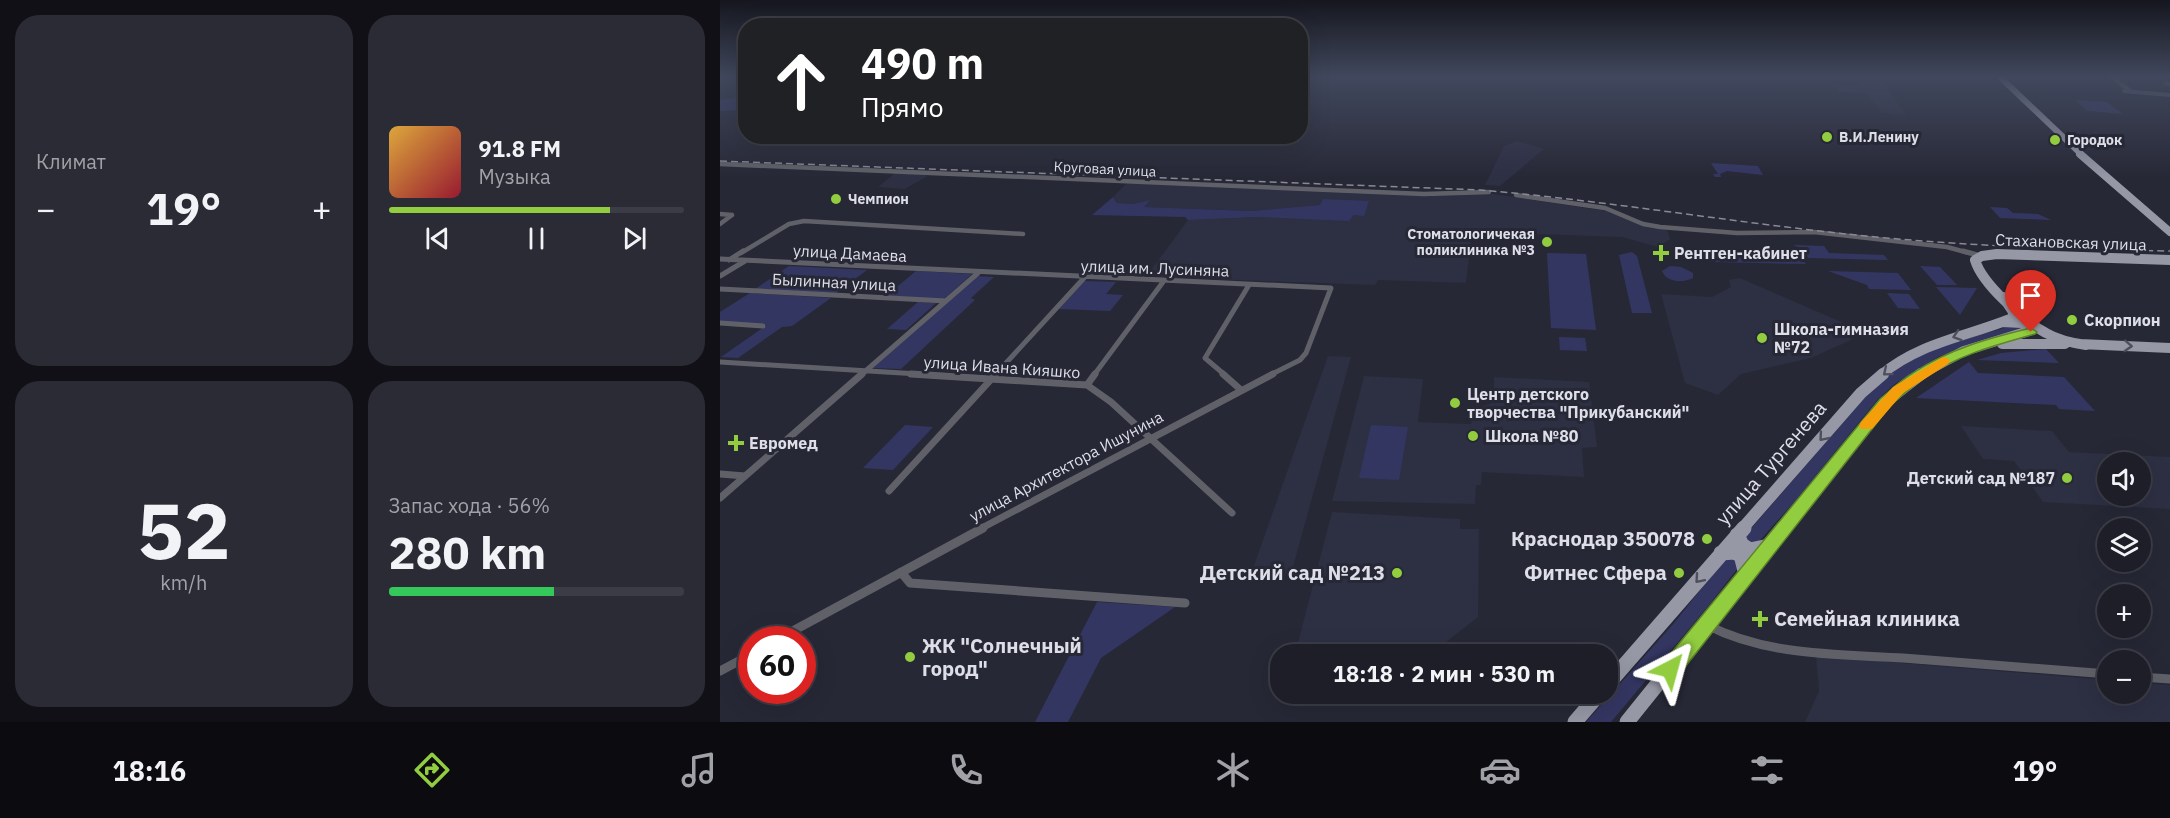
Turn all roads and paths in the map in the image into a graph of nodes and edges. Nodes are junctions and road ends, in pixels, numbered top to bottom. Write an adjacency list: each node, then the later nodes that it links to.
1 (2036, 111): 9 (main road)
2 (2042, 111): 8 (main road)
3 (720, 164): 4 (street, Круговая улица)
4 (1489, 192)
5 (1516, 195): 11 (street)
6 (720, 213): 7 (street)
7 (720, 224)
8 (2170, 226)
9 (2170, 232)
10 (1023, 234): 13 (street)
11 (1982, 256): 14 (main road, Стахановская улица); 23 (main road, Стахановская улица)
12 (720, 260): 13 (street, улица Дамаева)
13 (728, 260): 15 (street, улица Дамаева)
14 (2170, 260)
15 (745, 261): 16 (street, улица Дамаева); 17 (street)
16 (978, 273): 18 (street, улица им. Лусиняна); 24 (street)
17 (720, 276)
18 (1084, 278): 19 (street, улица им. Лусиняна); 33 (street)
19 (1163, 282): 20 (street, улица им. Лусиняна); 34 (street)
20 (1250, 285): 21 (street, улица им. Лусиняна); 35 (street)
21 (1331, 288): 35 (street, улица Архитектора Ишунина)
22 (720, 290): 24 (street, Былинная улица)
23 (2003, 297): 25 (main road); 29 (main road, Стахановская улица)
24 (946, 302): 32 (street)
25 (2003, 322): 28 (main road); 42 (main road, улица Тургенева, one-way to 42)
26 (720, 323): 27 (street)
27 (763, 326)
28 (1978, 345): 29 (main road); 43 (main road)
29 (2086, 345): 30 (main road, one-way to 30)
30 (2170, 348)
31 (720, 362): 32 (street, улица Ивана Кияшко)
32 (866, 371): 33 (street, улица Ивана Кияшко); 38 (street)
33 (990, 380): 34 (street, улица Ивана Кияшко); 39 (street)
34 (1087, 385): 36 (street, улица Ивана Кияшко)
35 (1241, 390): 36 (street, улица Архитектора Ишунина)
36 (1149, 438): 41 (street, улица Ивана Кияшко); 45 (street, улица Архитектора Ишунина)
37 (720, 474): 38 (street)
38 (745, 476): 40 (street)
39 (889, 491)
40 (720, 498)
41 (1232, 513)
42 (1737, 535): 43 (main road); 44 (main road, улица Тургенева)
43 (1770, 546): 46 (main road)
44 (1721, 553): 46 (main road); 52 (main road, улица Тургенева, one-way to 52)
45 (901, 572): 47 (street); 49 (street, улица Архитектора Ишунина)
46 (1746, 575): 48 (main road)
47 (1185, 603)
48 (1707, 624): 53 (street); 58 (main road)
49 (802, 626)
50 (738, 661): 51 (street)
51 (720, 671)
52 (1618, 672)
53 (2097, 673)
54 (2151, 678): 55 (street)
55 (2170, 679)
56 (1591, 704): 57 (main road)
57 (1575, 722)
58 (1627, 722)

